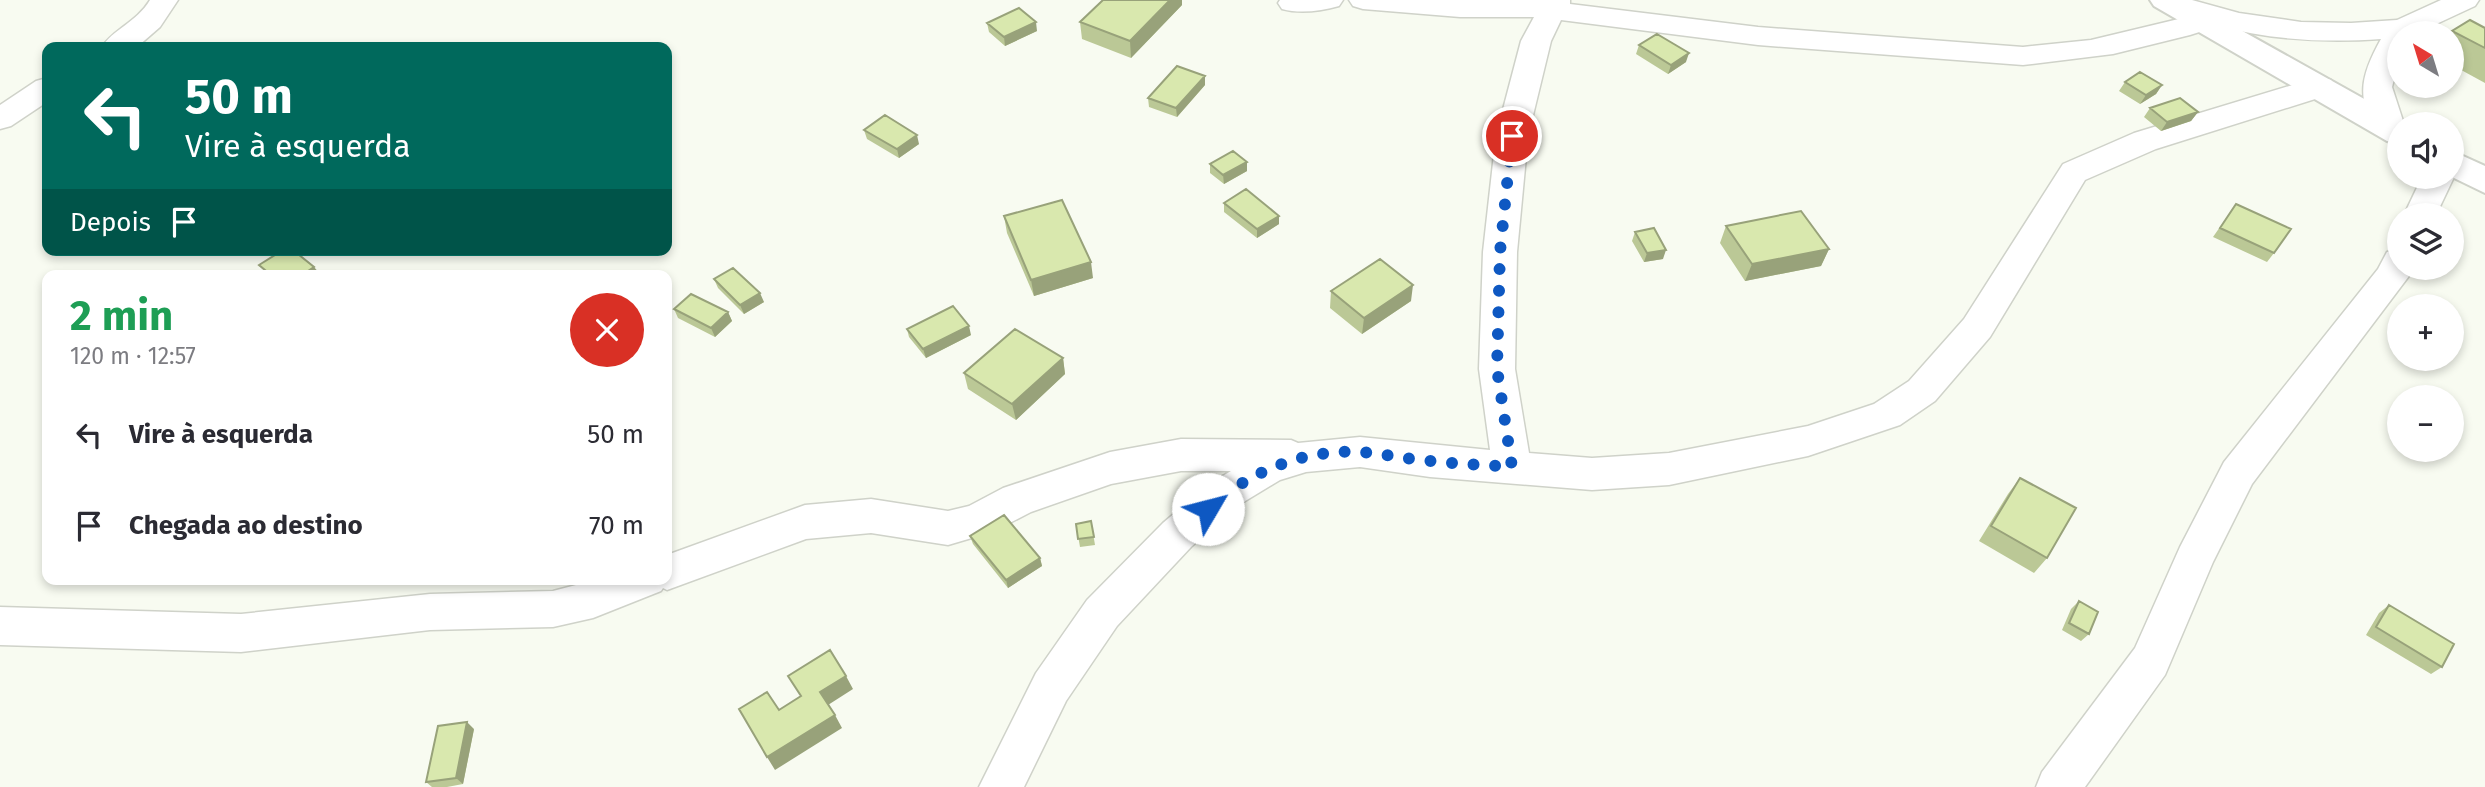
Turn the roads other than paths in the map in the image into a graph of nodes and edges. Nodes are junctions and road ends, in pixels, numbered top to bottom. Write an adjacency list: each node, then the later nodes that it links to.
1 (164, 0): 11 (street)
2 (1329, 0): 6 (street)
3 (1363, 0): 7 (street)
4 (2465, 0): 8 (street)
5 (2167, 1): 9 (street); 10 (street)
6 (1292, 3)
7 (1550, 6): 9 (street); 22 (street)
8 (2422, 21)
9 (2202, 22): 13 (street)
10 (2387, 32)
11 (126, 42)
12 (2387, 55): 15 (street)
13 (2320, 87): 17 (street); 22 (street)
14 (42, 91): 16 (street)
15 (2387, 116)
16 (0, 119)
17 (2387, 126)
18 (2464, 169): 19 (street)
19 (2485, 181)
20 (2389, 280): 27 (street)
21 (1306, 456): 22 (street); 23 (street); 26 (street)
22 (1512, 467)
23 (672, 570)
24 (632, 585): 25 (street)
25 (0, 626)
26 (1001, 787)
27 (2058, 787)

